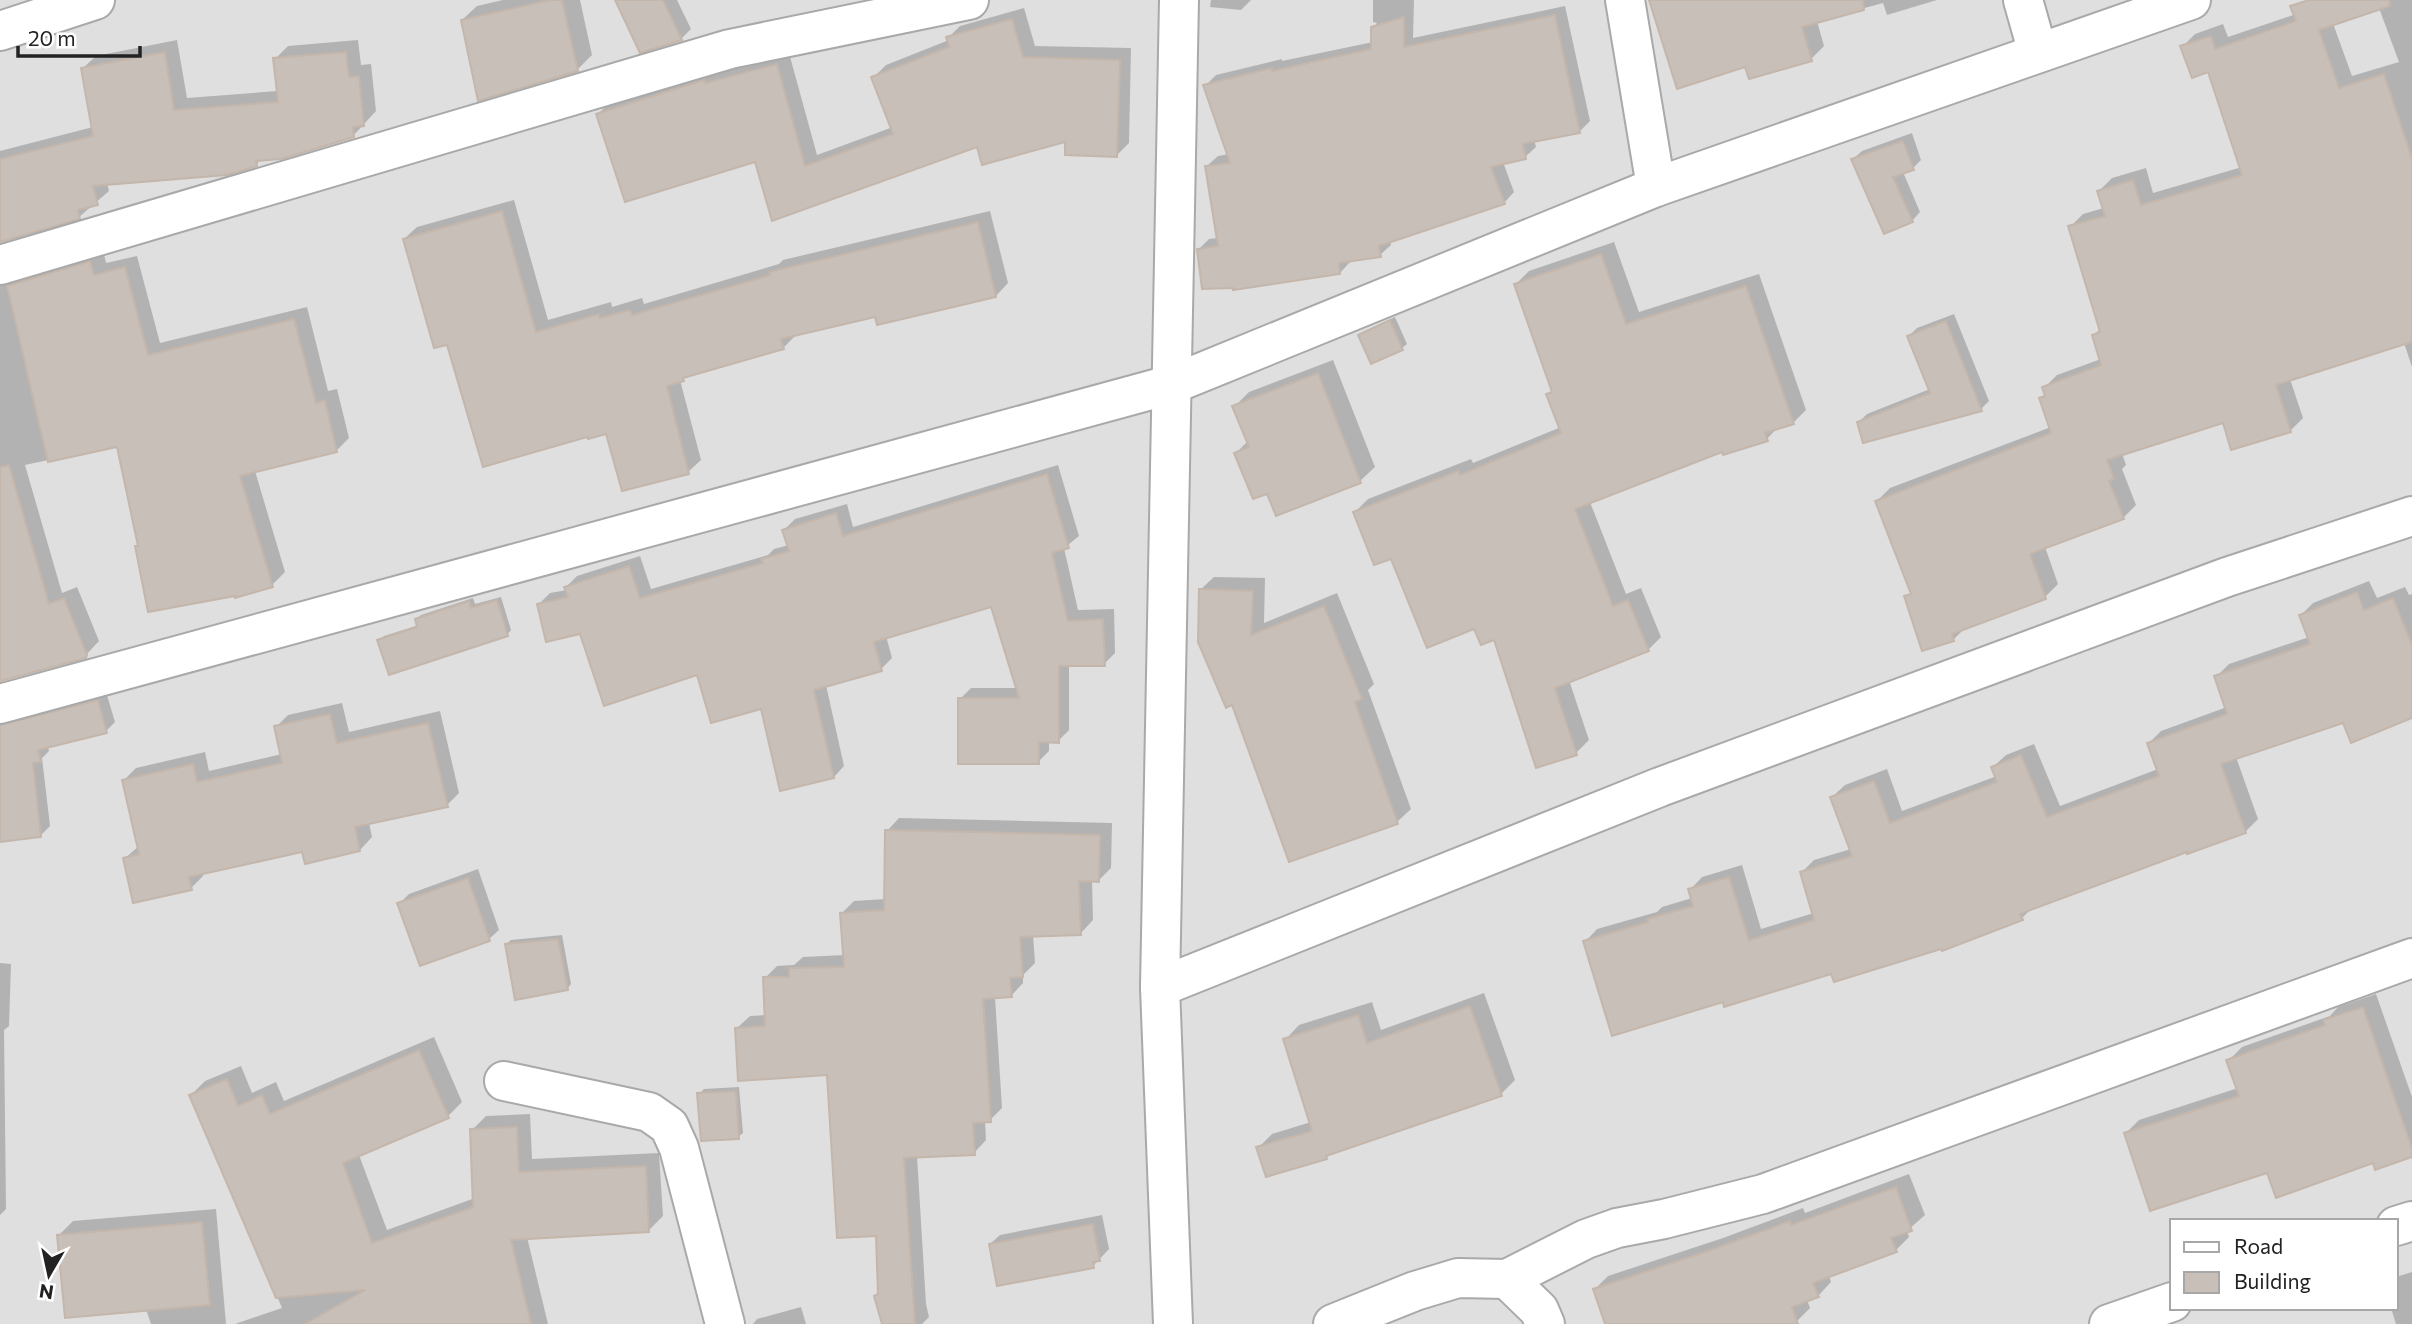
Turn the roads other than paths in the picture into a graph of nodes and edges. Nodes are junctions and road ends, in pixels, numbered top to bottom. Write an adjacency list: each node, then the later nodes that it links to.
1 (95, 0): 7 (street)
2 (969, 0): 10 (street)
3 (1179, 0): 11 (street)
4 (1625, 0): 9 (street)
5 (2023, 0): 8 (street)
6 (2191, 0): 8 (street)
7 (0, 31)
8 (2038, 53): 9 (street)
9 (1656, 187): 11 (street)
10 (0, 265)
11 (1173, 384): 13 (street); 15 (street)
12 (2412, 516): 15 (street)
13 (0, 704)
14 (2412, 958): 17 (street)
15 (1160, 987): 20 (street)
16 (504, 1081): 19 (street)
17 (1507, 1279): 21 (street); 22 (street)
18 (2170, 1304): 23 (street)
19 (725, 1324)
20 (1173, 1324)
21 (1333, 1324)
22 (1545, 1324)
23 (2109, 1324)

